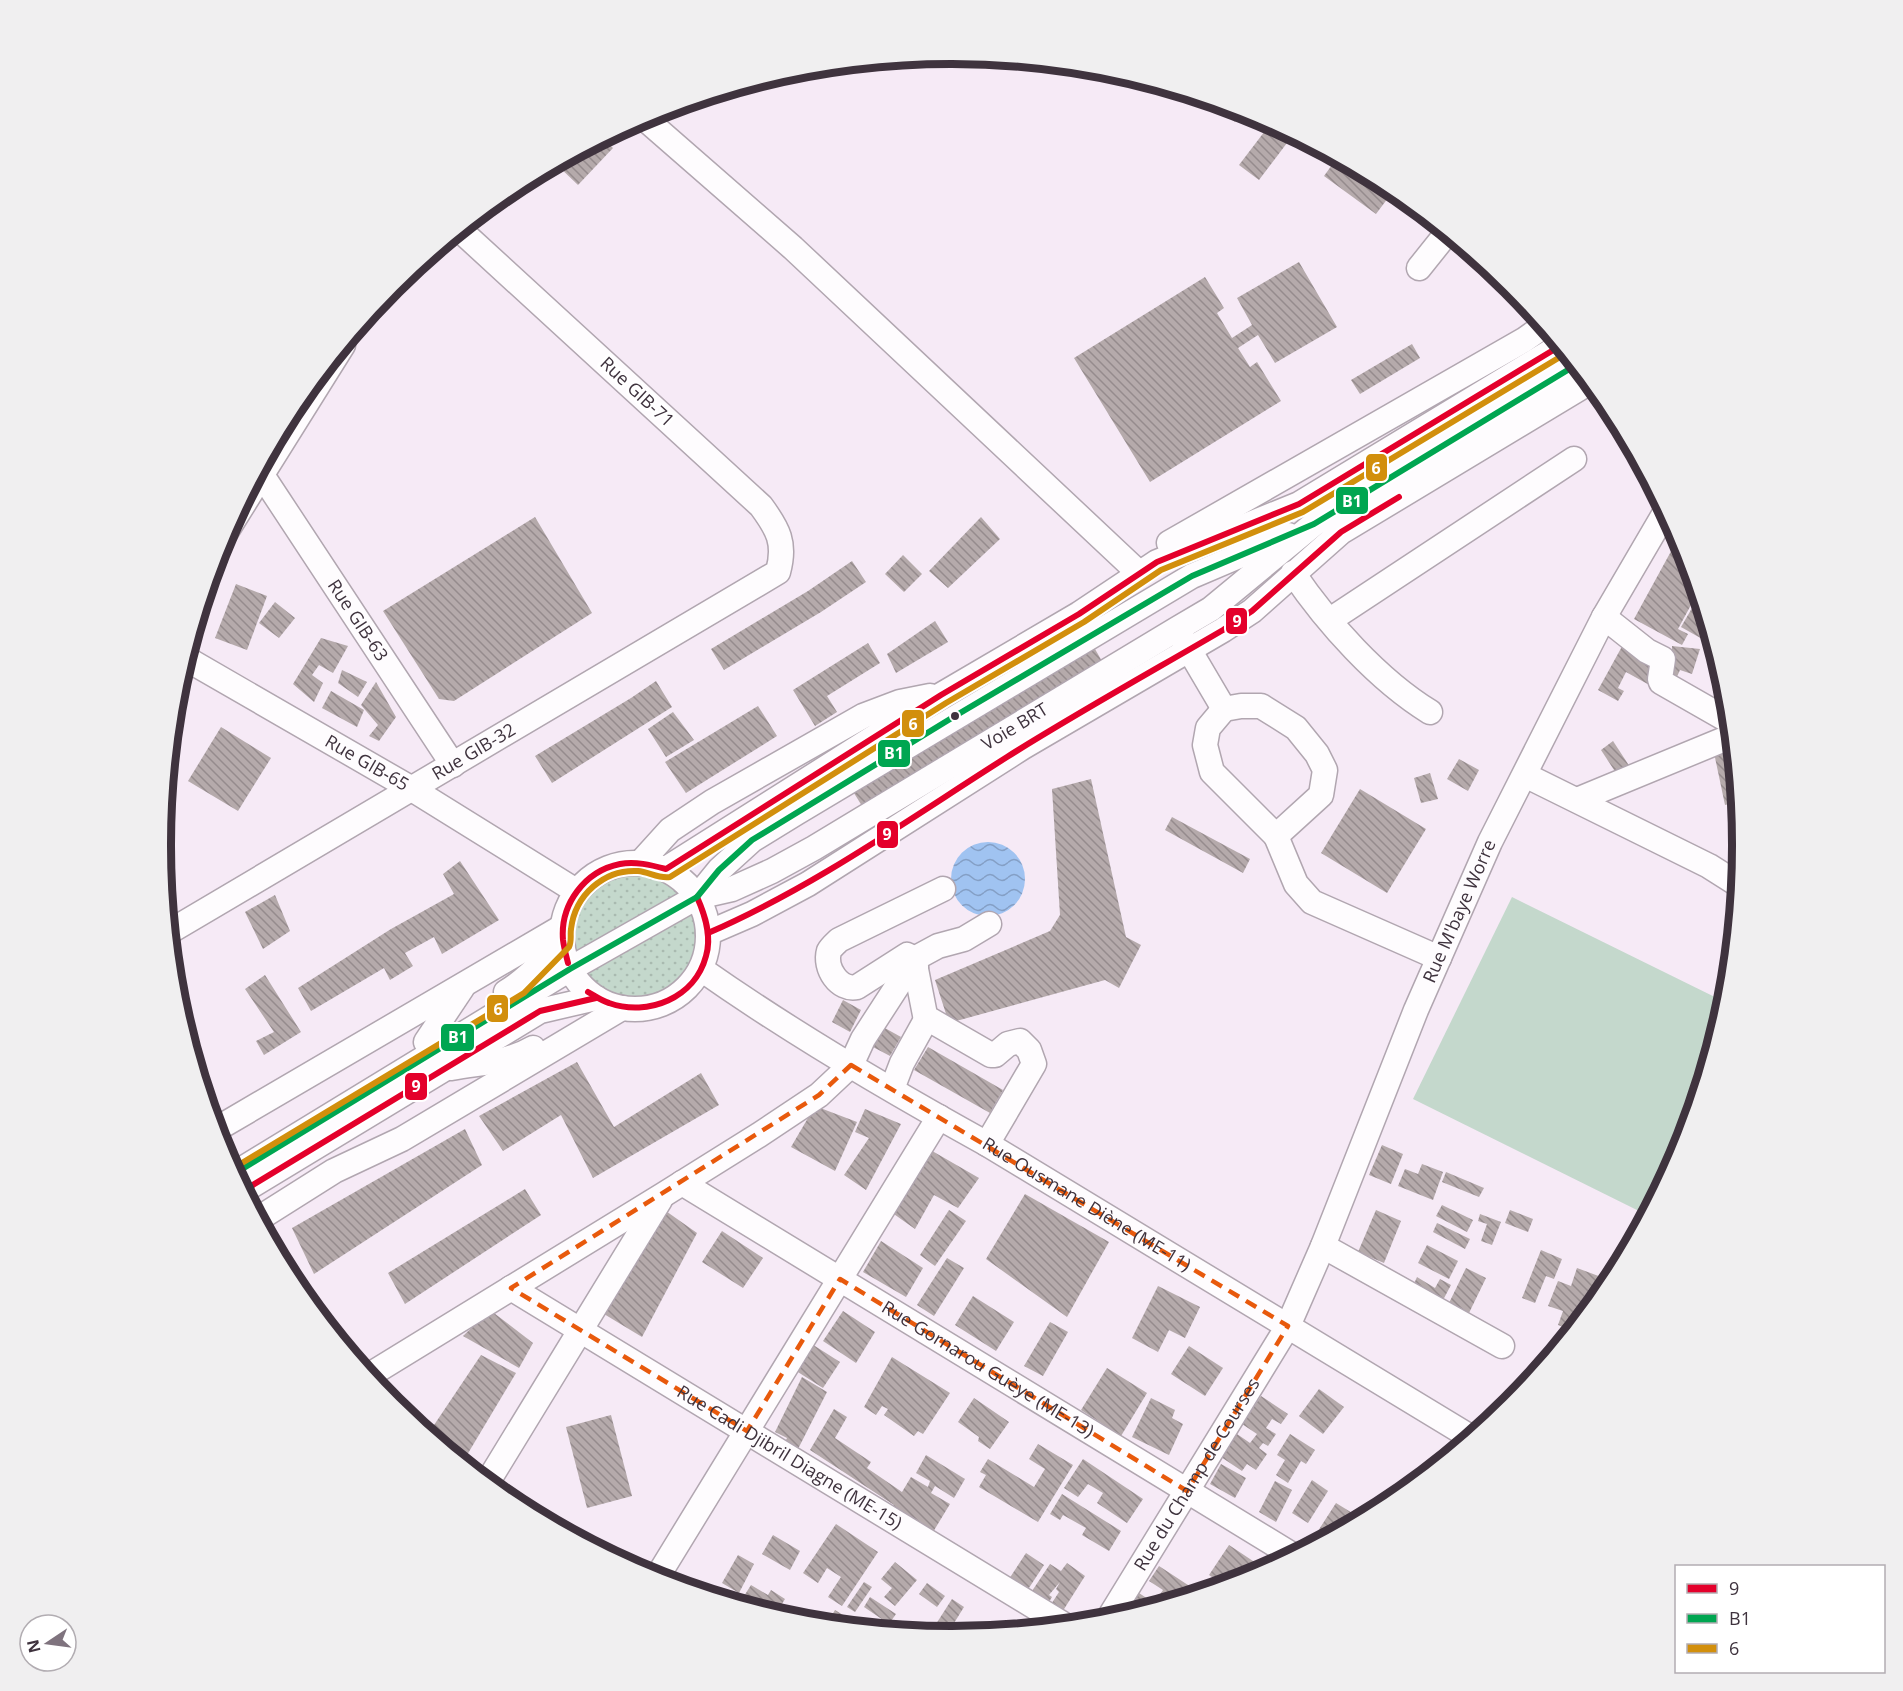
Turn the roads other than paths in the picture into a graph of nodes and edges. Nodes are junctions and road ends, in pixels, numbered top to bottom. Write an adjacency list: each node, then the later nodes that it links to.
1 (652, 125): 13 (street)
2 (465, 235): 14 (street, Rue GIB-71)
3 (1442, 239): 4 (street)
4 (1419, 268)
5 (1538, 330): 13 (street)
6 (1554, 350): 13 (street)
7 (1570, 369): 12 (street, Voie BRT)
8 (1583, 386): 15 (street)
9 (1574, 459): 17 (street)
10 (263, 477): 26 (street, Rue GIB-63)
11 (1661, 520): 16 (street, Rue M'baye Worre)
12 (1314, 524): 18 (street, Voie BRT); 36 (street, Voie BRT)
13 (1148, 568): 21 (street)
14 (778, 572): 26 (street, Rue GIB-32)
15 (1293, 573): 17 (street); 19 (street)
16 (1604, 617): 24 (street); 27 (street, Rue M'baye Worre)
17 (1330, 620): 23 (street)
18 (1178, 629): 19 (street); 36 (street, Voie BRT)
19 (1190, 650): 22 (street); 39 (street)
20 (193, 662): 28 (street, Rue GIB-65)
21 (941, 695): 31 (street); 32 (street)
22 (1224, 709): 30 (street); 30 (street)
23 (1430, 712)
24 (1721, 716)
25 (1725, 739): 29 (street)
26 (453, 765): 28 (street, Rue GIB-32)
27 (1524, 775): 29 (street); 41 (street, Rue M'baye Worre)
28 (412, 789): 35 (street, Rue GIB-65); 38 (street, Rue GIB-32)
29 (1577, 800): 33 (street)
30 (1276, 836): 41 (street)
31 (641, 862): 32 (street); 35 (street)
32 (666, 869): 36 (street)
33 (1731, 880)
34 (943, 889): 42 (street)
35 (576, 891): 40 (street)
36 (697, 897): 39 (street); 43 (street, Voie BRT)
37 (979, 922): 42 (street)
38 (175, 928)
39 (708, 933): 44 (street)
40 (562, 934): 43 (street); 45 (street); 48 (street)
41 (1439, 958): 59 (street, Rue M'baye Worre)
42 (911, 962): 47 (street); 49 (street)
43 (570, 969): 46 (street); 55 (street, Voie BRT)
44 (700, 969): 46 (street); 49 (street, Rue Ousmane Diène (ME-11))
45 (468, 982): 48 (street); 52 (street)
46 (602, 1004): 56 (street); 58 (street)
47 (925, 1021): 50 (street); 53 (street)
48 (426, 1042): 54 (street)
49 (851, 1065): 50 (street, Rue Ousmane Diène (ME-11)); 57 (street)
50 (891, 1089): 51 (street, Rue Ousmane Diène (ME-11))
51 (939, 1118): 53 (street, Rue Ousmane Diène (ME-11)); 60 (street)
52 (223, 1125)
53 (987, 1144): 62 (street, Rue Ousmane Diène (ME-11))
54 (235, 1156)
55 (241, 1169)
56 (249, 1187)
57 (673, 1189): 60 (street, Rue Gornarou Guèye (ME-13)); 61 (street); 63 (street)
58 (264, 1215)
59 (1323, 1246): 62 (street, Rue M'baye Worre); 64 (street)
60 (840, 1279): 66 (street); 69 (street, Rue Gornarou Guèye (ME-13))
61 (511, 1288): 63 (street, Rue Cadi Djibril Diagne (ME-15)); 65 (street)
62 (1288, 1326): 67 (street, Rue Ousmane Diène (ME-11)); 69 (street, Rue du Champ de Courses)
63 (580, 1330): 66 (street, Rue Cadi Djibril Diagne (ME-15)); 68 (street)
64 (1502, 1347)
65 (375, 1372)
66 (747, 1431): 71 (street); 73 (street, Rue Cadi Djibril Diagne (ME-15))
67 (1465, 1434)
68 (491, 1476)
69 (1187, 1491): 70 (street, Rue Gornarou Guèye (ME-13)); 72 (street, Rue du Champ de Courses)
70 (1286, 1551)
71 (661, 1570)
72 (1115, 1609)
73 (1055, 1620)

